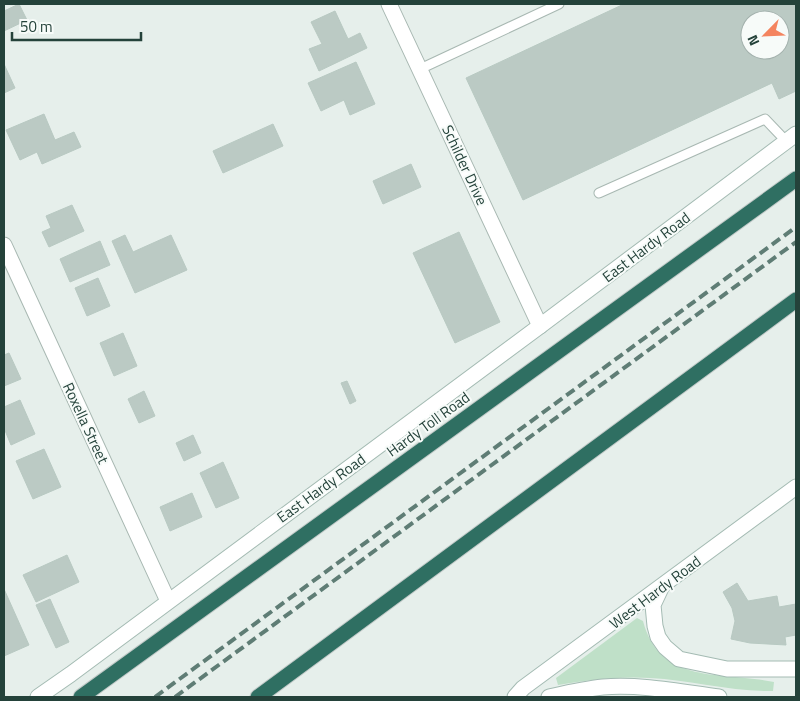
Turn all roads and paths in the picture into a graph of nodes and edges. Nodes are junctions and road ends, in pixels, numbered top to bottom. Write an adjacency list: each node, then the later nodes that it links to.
1 (389, 4): 3 (main road, Schilder Drive)
2 (559, 4): 3 (lane)
3 (420, 69): 9 (main road, Schilder Drive)
4 (791, 138): 6 (lane); 9 (main road, East Hardy Road)
5 (796, 179): 16 (highway, Hardy Toll Road)
6 (599, 193)
7 (4, 245): 12 (main road, Roxella Street)
8 (796, 300): 17 (highway)
9 (540, 326): 12 (main road, East Hardy Road)
10 (796, 487): 11 (main road, West Hardy Road)
11 (661, 587): 13 (main road); 18 (main road, West Hardy Road)
12 (168, 601): 15 (main road, East Hardy Road)
13 (796, 669)
14 (663, 694): 19 (main road); 20 (main road)
15 (38, 697)
16 (81, 697)
17 (258, 697)
18 (515, 697)
19 (549, 697)
20 (719, 697)

